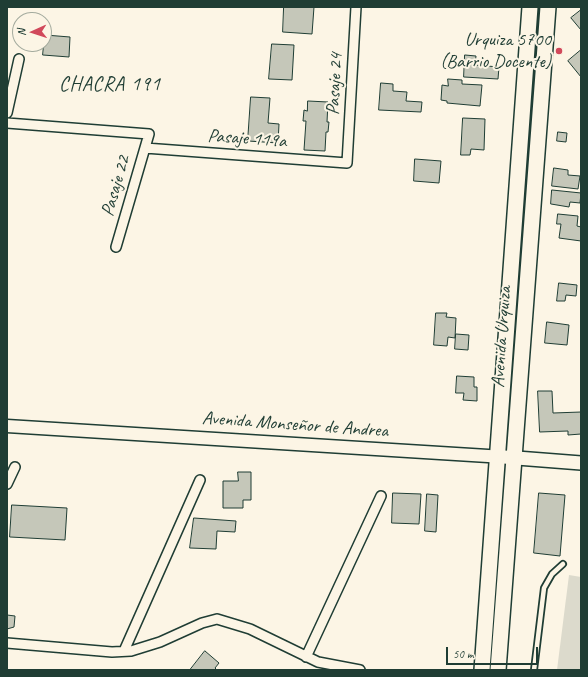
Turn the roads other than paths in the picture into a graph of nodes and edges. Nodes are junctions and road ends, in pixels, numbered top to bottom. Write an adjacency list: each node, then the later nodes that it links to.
1 (356, 7): 8 (street, Pasaje 24)
2 (530, 7): 11 (main road, Avenida Urquiza)
3 (548, 7): 11 (main road, Avenida Urquiza)
4 (19, 59): 5 (street)
5 (7, 113)
6 (7, 123): 7 (street, Pasaje 22)
7 (145, 148): 8 (street, Pasaje 119a); 9 (street, Pasaje 22)
8 (347, 163)
9 (116, 247)
10 (7, 426): 11 (street, Avenida Monseñor de Andrea)
11 (505, 457): 12 (main road, Avenida Monseñor de Andrea); 22 (main road, Avenida Urquiza); 23 (main road, Avenida Urquiza)
12 (581, 462)
13 (15, 467): 15 (street)
14 (200, 480): 19 (street)
15 (7, 484)
16 (381, 496): 20 (street)
17 (564, 564): 24 (lane)
18 (7, 643): 19 (street)
19 (124, 651): 20 (street)
20 (306, 657): 21 (street)
21 (360, 670)
22 (482, 670)
23 (498, 670)
24 (534, 670)

